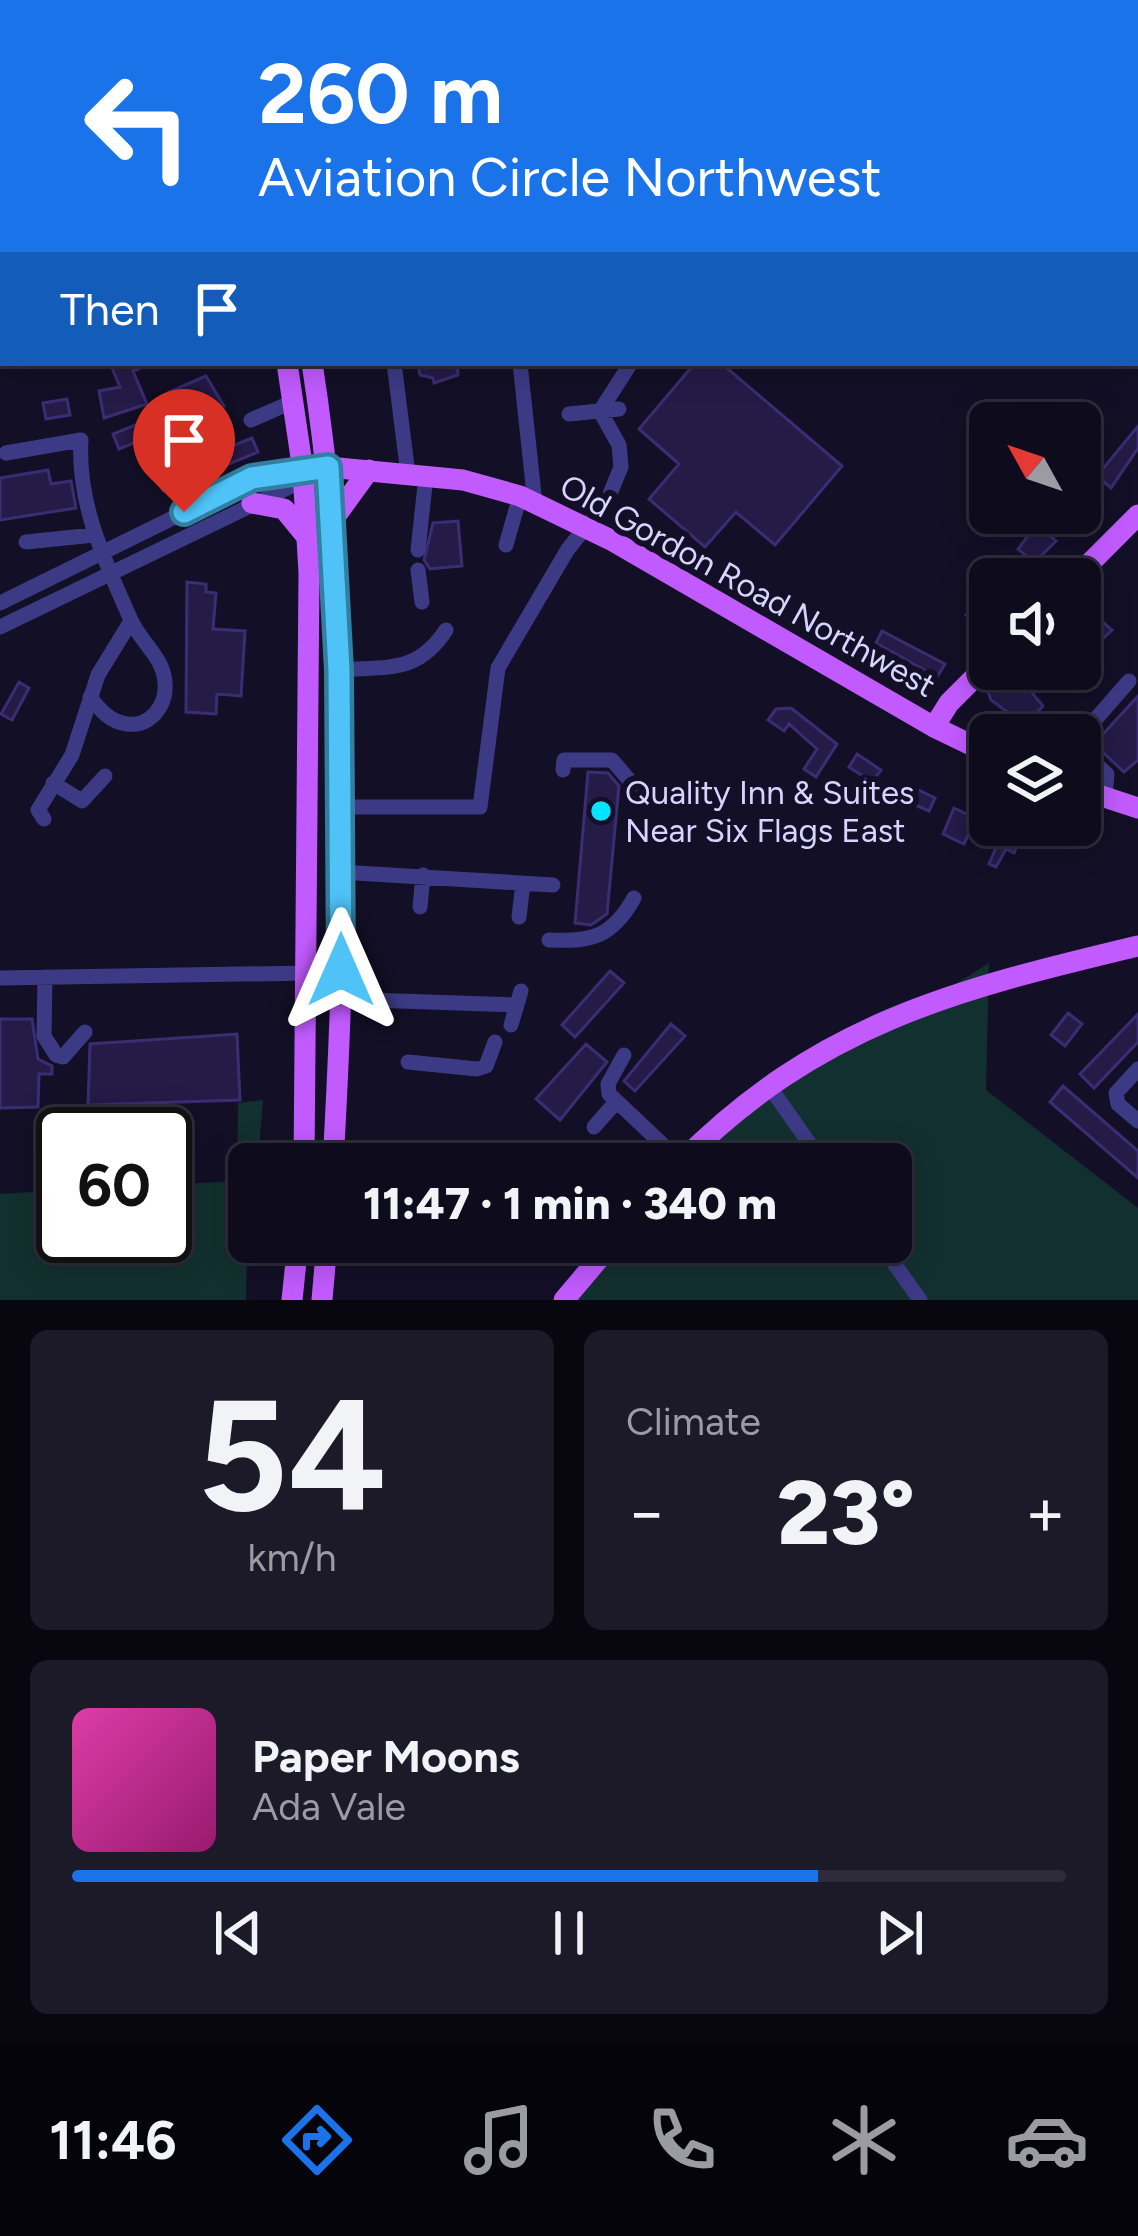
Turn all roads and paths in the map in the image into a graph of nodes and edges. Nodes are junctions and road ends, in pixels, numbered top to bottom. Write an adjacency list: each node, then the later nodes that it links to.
1 (286, 366): 6 (main road)
2 (312, 366): 12 (main road)
3 (395, 366): 14 (street)
4 (520, 366): 16 (street)
5 (629, 366): 8 (street)
6 (292, 402): 10 (street); 15 (main road)
7 (619, 409): 8 (street)
8 (601, 411): 9 (street); 20 (street)
9 (569, 414)
10 (251, 420)
11 (6, 453): 21 (street)
12 (328, 467): 13 (main road, Old Gordon Road Northwest); 15 (street); 19 (main road)
13 (369, 470): 14 (main road, Old Gordon Road Northwest); 19 (main road)
14 (417, 475): 16 (main road, Old Gordon Road Northwest); 25 (street)
15 (303, 476): 17 (street); 22 (main road); 26 (street)
16 (528, 500): 20 (main road, Old Gordon Road Northwest); 24 (street)
17 (252, 503): 22 (main road); 29 (street)
18 (1138, 515): 27 (main road)
19 (332, 522): 35 (main road)
20 (589, 529): 40 (main road, Old Gordon Road Northwest); 49 (street)
21 (94, 535): 23 (street); 26 (street)
22 (307, 537): 61 (main road)
23 (26, 542)
24 (506, 545)
25 (418, 550)
26 (103, 554): 29 (street); 31 (street)
27 (1095, 558)
28 (418, 570): 30 (street)
29 (112, 571): 33 (street); 34 (street)
30 (422, 602)
31 (0, 603)
32 (428, 620): 35 (street)
33 (130, 621): 38 (street); 38 (street)
34 (0, 627)
35 (339, 670): 49 (main road)
36 (1130, 682): 39 (street)
37 (969, 683): 40 (main road)
38 (90, 698): 45 (street)
39 (1101, 714)
40 (934, 727): 41 (main road, Old Gordon Road Northwest)
41 (969, 744)
42 (1101, 769): 48 (street)
43 (563, 770): 46 (street)
44 (104, 776): 45 (street)
45 (53, 783): 51 (street)
46 (641, 794)
47 (1101, 797): 48 (main road)
48 (1105, 798): 50 (main road)
49 (340, 807): 52 (main road)
50 (1138, 808)
51 (44, 819)
52 (340, 872): 53 (street); 64 (main road)
53 (423, 875): 54 (street); 57 (street)
54 (523, 883): 55 (street); 58 (street)
55 (553, 885)
56 (634, 898): 59 (street)
57 (420, 907)
58 (520, 917)
59 (549, 940)
60 (1138, 946): 71 (main road)
61 (308, 973): 62 (street); 75 (main road)
62 (45, 977): 63 (street); 66 (street)
63 (0, 978)
64 (340, 999): 65 (street); 76 (main road)
65 (511, 1025)
66 (85, 1032)
67 (495, 1042): 69 (street)
68 (624, 1054): 72 (street)
69 (408, 1062)
70 (1138, 1069): 73 (street)
71 (769, 1086): 78 (main road); 79 (street)
72 (614, 1103): 74 (street); 77 (street)
73 (1138, 1121)
74 (594, 1126)
75 (304, 1143)
76 (334, 1143)
77 (658, 1143)
78 (703, 1143)
79 (809, 1143)
80 (296, 1263): 84 (main road)
81 (325, 1263): 85 (main road)
82 (595, 1263): 86 (main road)
83 (894, 1263): 87 (street)
84 (292, 1300)
85 (322, 1300)
86 (563, 1300)
87 (920, 1300)

